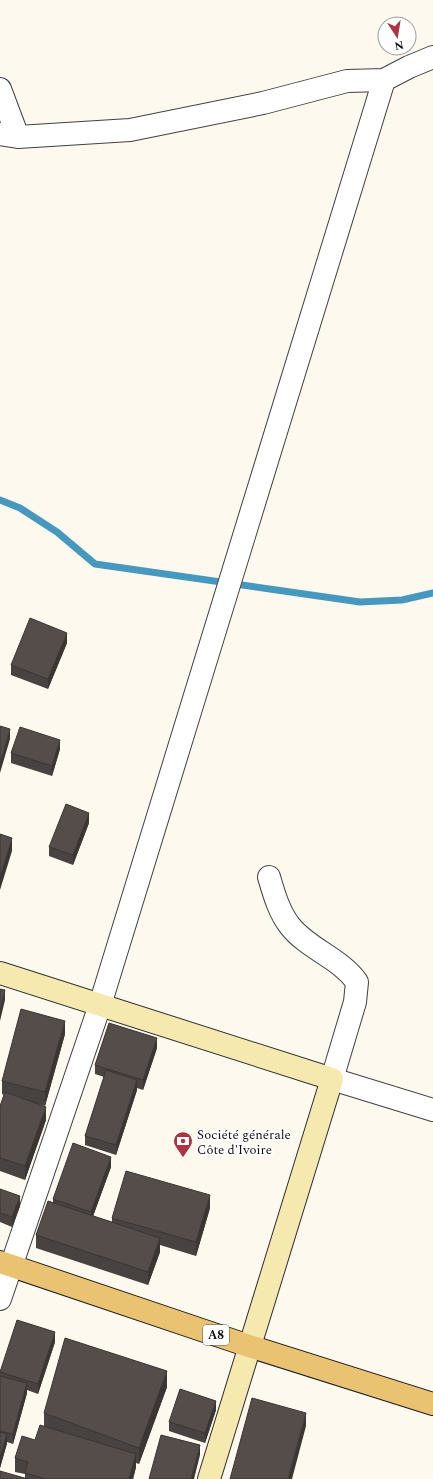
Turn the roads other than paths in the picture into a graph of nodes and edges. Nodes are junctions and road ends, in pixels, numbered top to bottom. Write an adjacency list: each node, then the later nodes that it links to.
1 (433, 57): 2 (street)
2 (384, 80): 4 (street); 7 (street)
3 (0, 89): 4 (street)
4 (9, 135)
5 (269, 878): 8 (street)
6 (0, 973): 7 (street)
7 (100, 1005): 8 (street); 10 (street)
8 (332, 1079): 9 (street); 12 (street)
9 (433, 1110)
10 (6, 1263): 11 (street); 12 (main road, A8)
11 (0, 1299)
12 (249, 1346): 13 (main road, A8); 14 (street)
13 (433, 1404)
14 (209, 1479)

